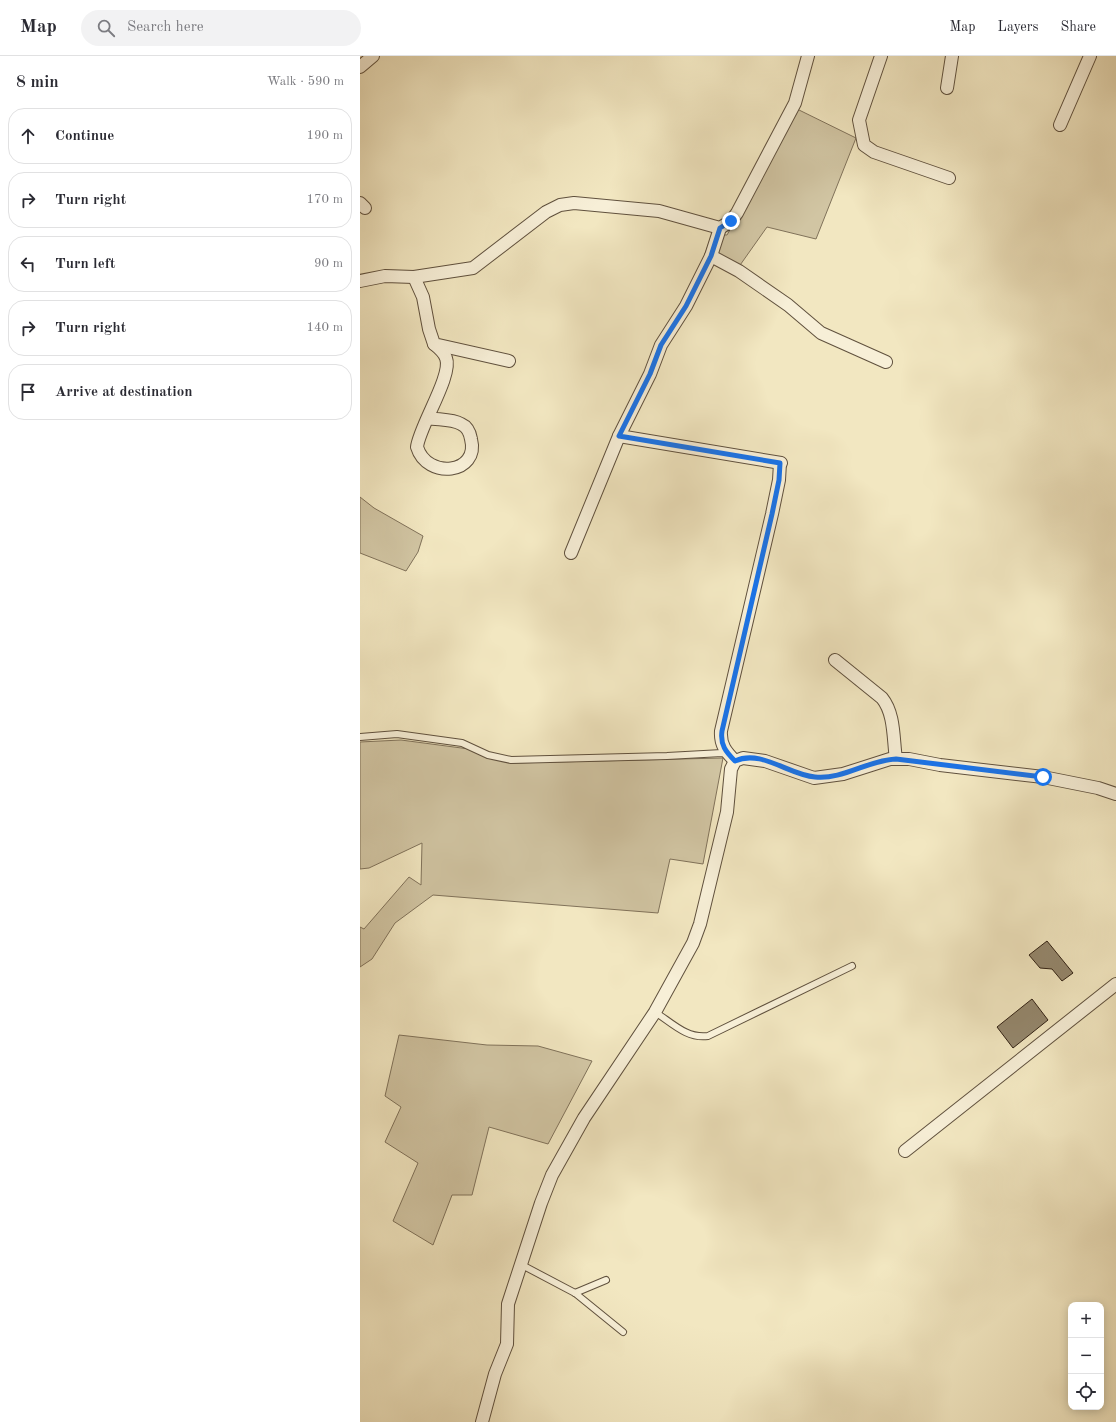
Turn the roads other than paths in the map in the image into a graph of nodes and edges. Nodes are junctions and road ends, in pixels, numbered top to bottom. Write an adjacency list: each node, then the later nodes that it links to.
1 (373, 56): 6 (street)
2 (808, 56): 10 (street)
3 (880, 56): 9 (street)
4 (952, 56): 7 (street)
5 (1090, 56): 8 (street)
6 (360, 67)
7 (947, 88)
8 (1060, 125)
9 (949, 178)
10 (720, 228): 11 (street); 12 (street)
11 (711, 256): 16 (street); 18 (street)
12 (414, 277): 13 (street); 14 (street)
13 (360, 281)
14 (434, 344): 15 (street); 17 (street)
15 (509, 360)
16 (886, 362)
17 (428, 418): 17 (street)
18 (619, 436): 19 (street); 22 (street)
19 (571, 554)
20 (835, 660): 23 (street)
21 (360, 737): 22 (lane)
22 (732, 758): 23 (street); 27 (street)
23 (896, 759): 24 (street)
24 (1116, 794)
25 (852, 966): 27 (lane)
26 (1116, 984): 28 (street)
27 (655, 1012): 29 (street)
28 (905, 1151)
29 (520, 1264): 31 (lane); 33 (street)
30 (606, 1280): 31 (lane)
31 (575, 1293): 32 (lane)
32 (623, 1332)
33 (482, 1422)

